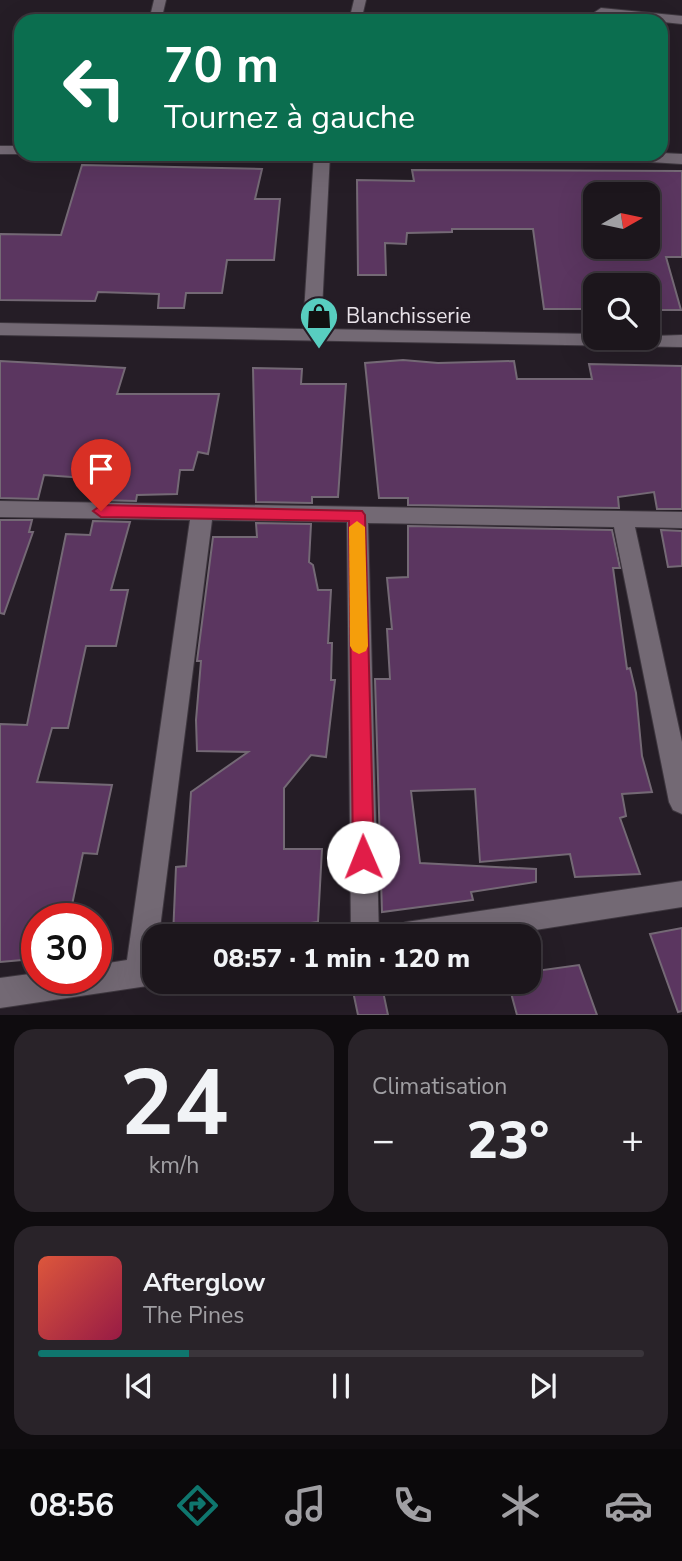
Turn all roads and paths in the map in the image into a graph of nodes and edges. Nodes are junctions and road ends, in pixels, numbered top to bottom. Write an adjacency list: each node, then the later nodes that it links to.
1 (601, 11): 2 (street)
2 (628, 14)
3 (322, 161): 5 (street)
4 (0, 329): 5 (street)
5 (312, 334): 6 (street)
6 (682, 341)
7 (0, 509): 8 (street)
8 (202, 513): 9 (street); 14 (street)
9 (357, 515): 10 (street); 15 (street)
10 (623, 520): 11 (street); 12 (street)
11 (682, 520)
12 (682, 802)
13 (682, 894): 16 (street)
14 (153, 924)
15 (365, 924)
16 (485, 924)
17 (142, 973): 18 (street)
18 (0, 993)

